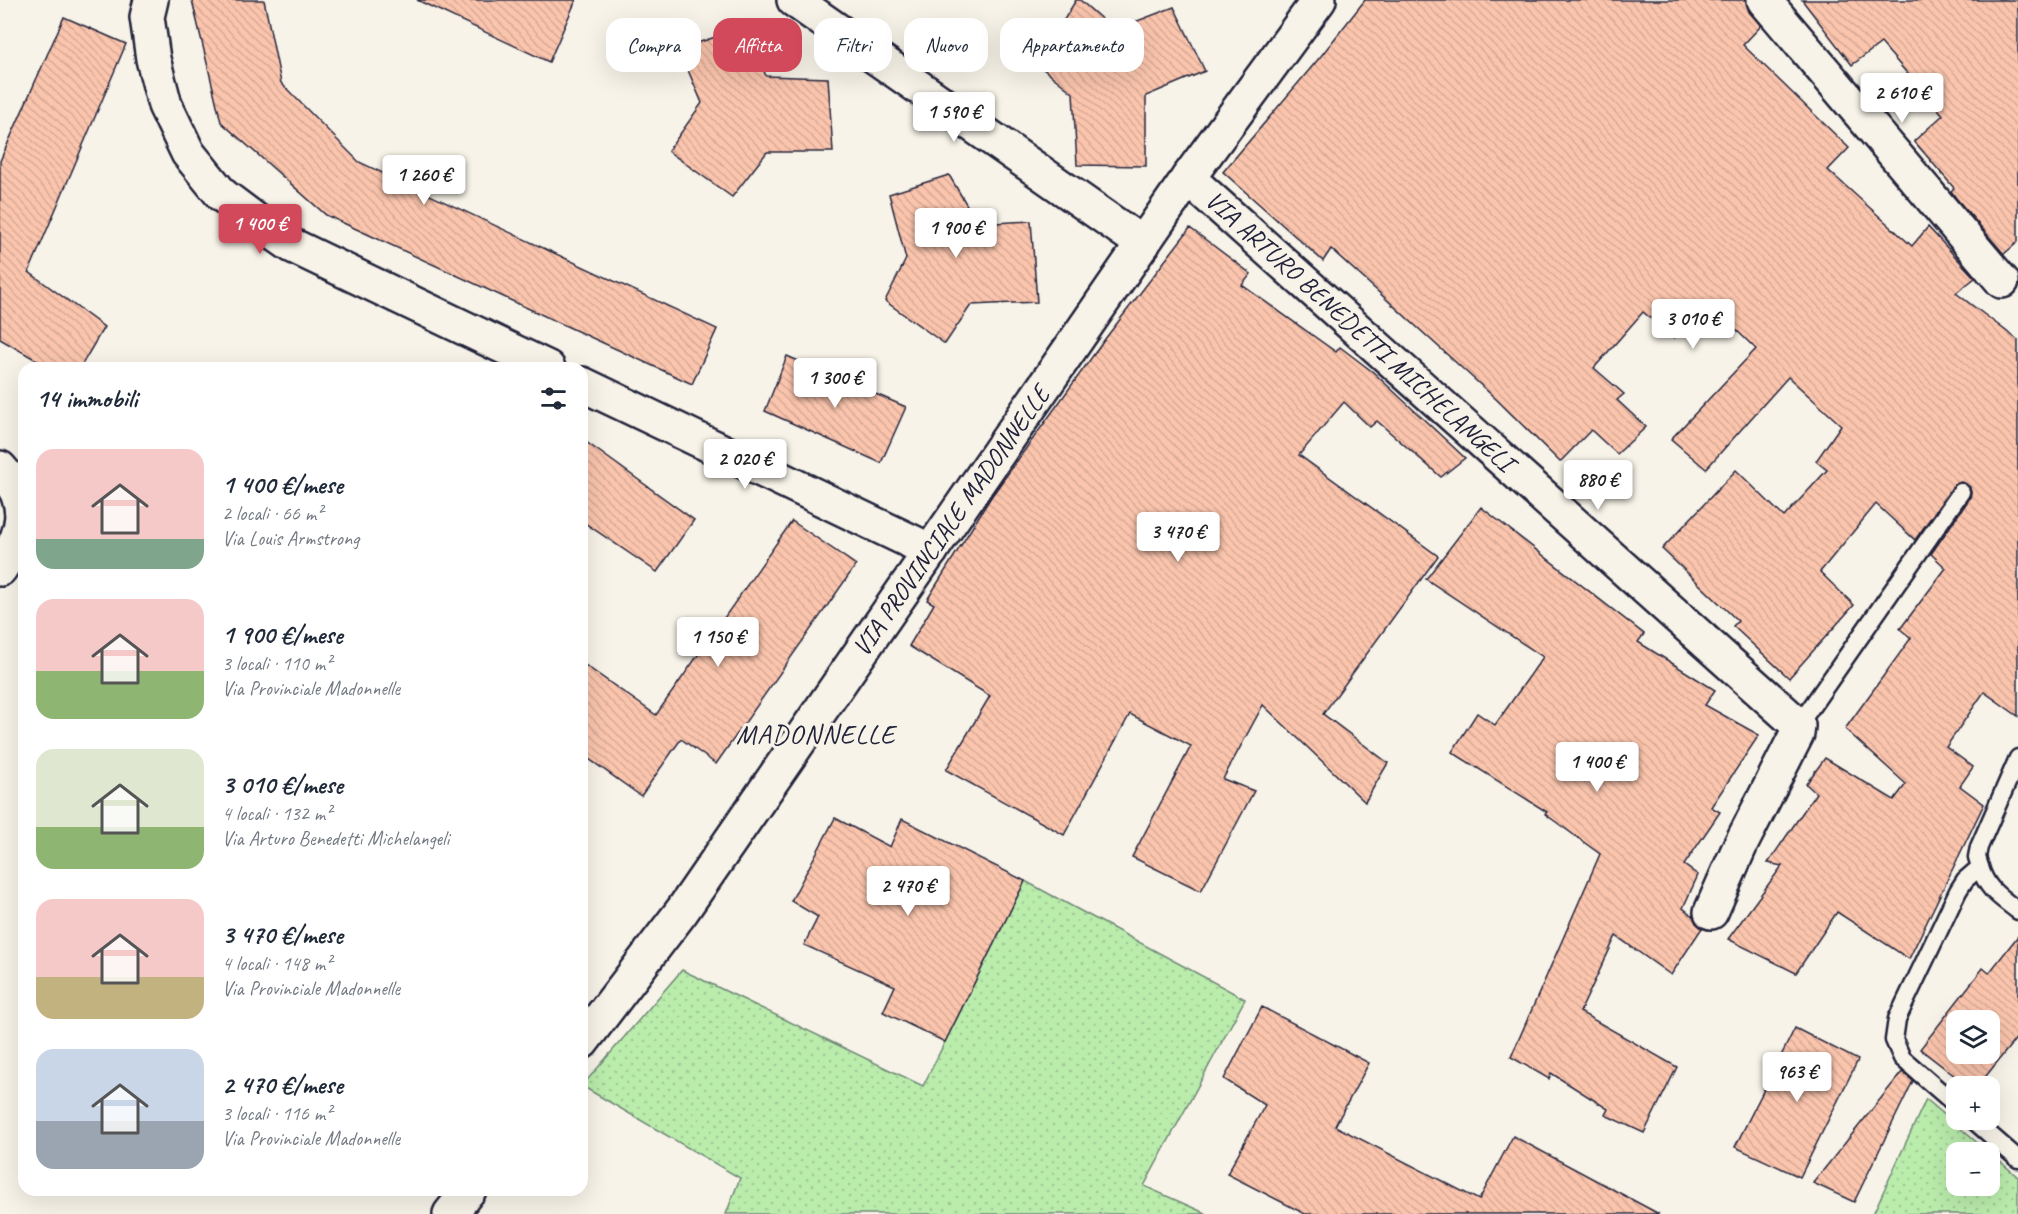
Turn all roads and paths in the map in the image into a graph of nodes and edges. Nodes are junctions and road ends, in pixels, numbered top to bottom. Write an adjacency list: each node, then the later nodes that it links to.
1 (151, 0): 8 (street)
2 (794, 0): 6 (street)
3 (1319, 0): 5 (street, VIA PROVINCIALE MADONNELLE)
4 (1764, 0): 7 (street)
5 (1188, 178): 6 (street, VIA PROVINCIALE MADONNELLE); 16 (street, VIA ARTURO BENEDETTI MICHELANGELI)
6 (1143, 244): 14 (street, VIA PROVINCIALE MADONNELLE)
7 (2002, 281)
8 (535, 362)
9 (588, 387): 14 (street)
10 (0, 468): 12 (street)
11 (1961, 492): 16 (lane)
12 (18, 496)
13 (18, 538): 15 (street)
14 (930, 551): 21 (street, VIA PROVINCIALE MADONNELLE)
15 (0, 569)
16 (1798, 726): 20 (street)
17 (2018, 758): 18 (lane)
18 (1980, 867): 19 (lane); 22 (lane)
19 (2018, 911)
20 (1711, 912)
21 (588, 1034)
22 (1946, 1097)
23 (1985, 1130): 24 (lane)
24 (2018, 1159)
25 (464, 1196): 26 (street)
26 (450, 1214)

